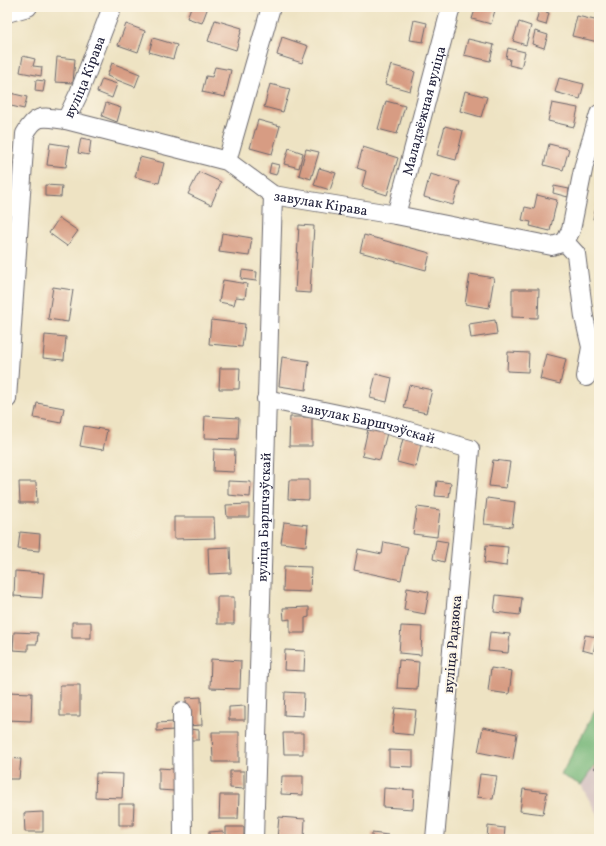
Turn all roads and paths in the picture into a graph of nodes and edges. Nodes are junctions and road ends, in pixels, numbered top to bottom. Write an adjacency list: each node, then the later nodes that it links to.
1 (28, 7): 5 (street)
2 (112, 7): 7 (street, вуліца Кірава)
3 (271, 7): 8 (street)
4 (451, 7): 10 (street, Маладзёжная вуліца)
5 (7, 13)
6 (599, 114): 11 (street)
7 (66, 120): 8 (street, завулак Кірава); 13 (street, вуліца Кірава)
8 (227, 161): 9 (street, завулак Кірава)
9 (273, 195): 10 (street, завулак Кірава); 14 (street, вуліца Баршчэўскай)
10 (396, 215): 11 (street, завулак Кірава)
11 (565, 242): 12 (street)
12 (586, 377)
13 (7, 399)
14 (266, 399): 15 (street, завулак Баршчэўскай); 18 (street, вуліца Баршчэўскай)
15 (470, 449): 19 (street, вуліца Радзюка)
16 (182, 711): 17 (street)
17 (183, 839)
18 (254, 839)
19 (435, 839)

